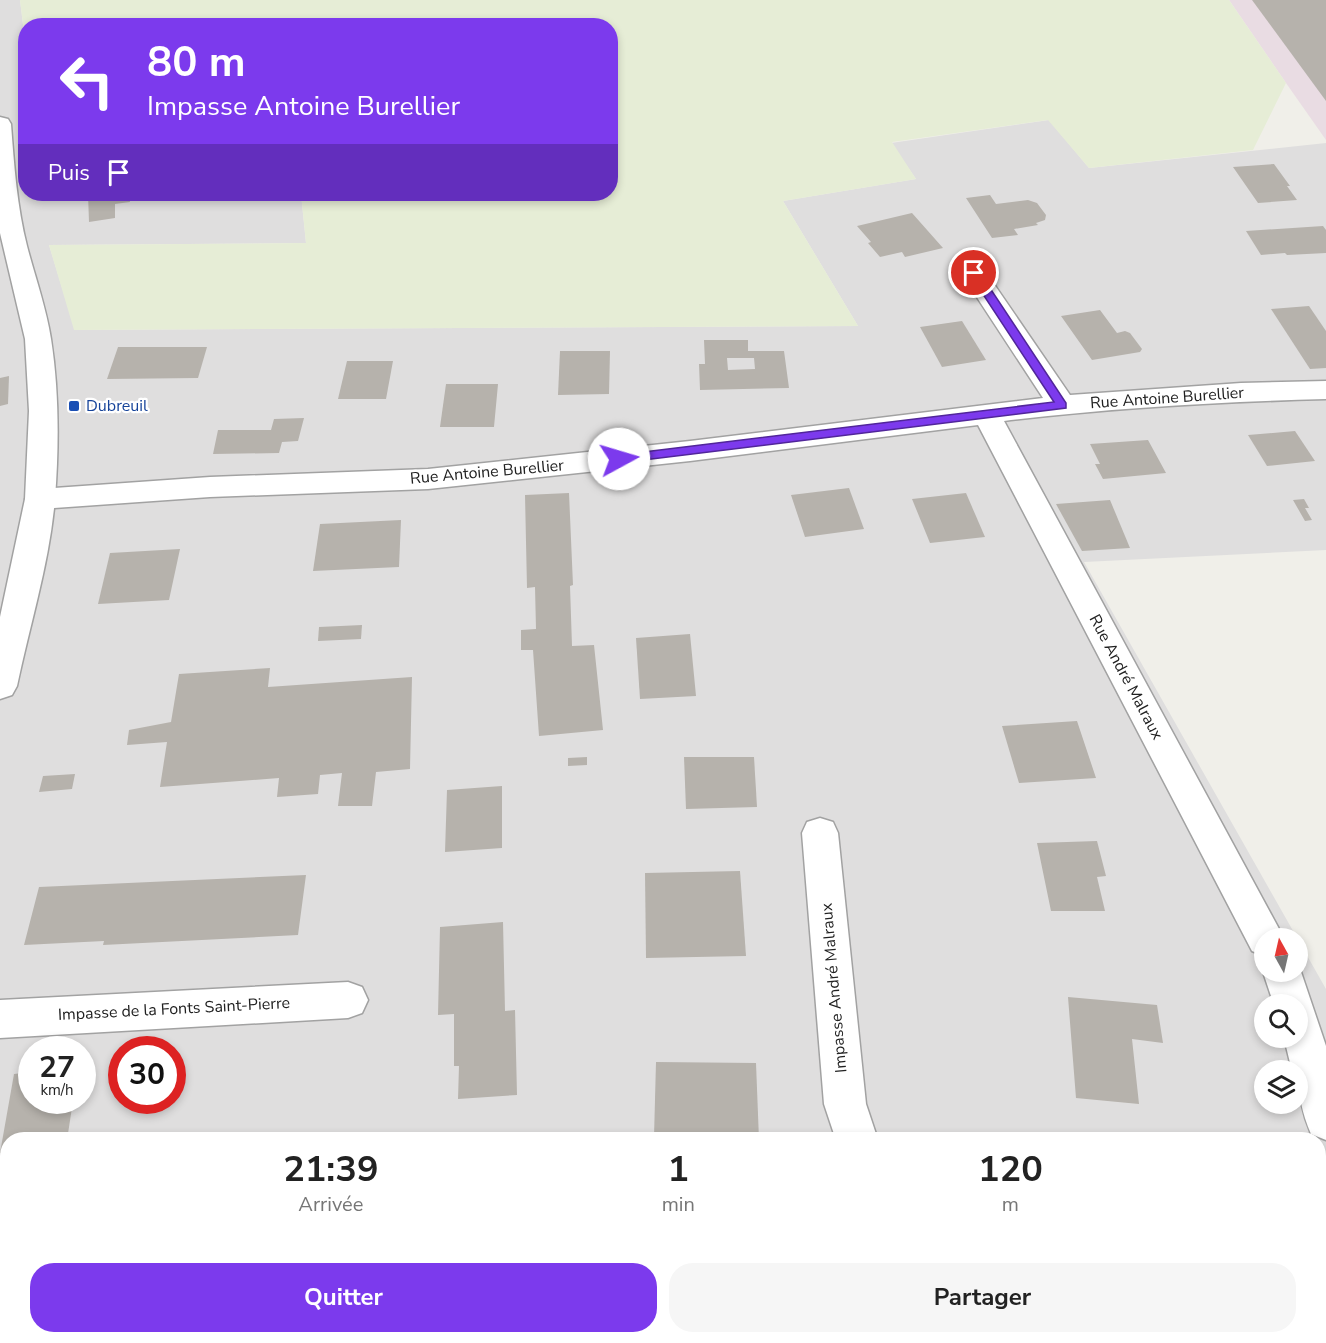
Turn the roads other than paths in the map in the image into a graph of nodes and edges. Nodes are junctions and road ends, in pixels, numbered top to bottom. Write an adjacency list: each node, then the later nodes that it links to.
1 (0, 124): 6 (street)
2 (974, 273): 4 (street)
3 (1326, 390): 4 (street, Rue Antoine Burellier)
4 (1062, 405): 5 (street, Rue Antoine Burellier)
5 (987, 416): 6 (street, Rue Antoine Burellier); 9 (street, Rue André Malraux)
6 (40, 499): 7 (street)
7 (0, 686)
8 (820, 833): 14 (street, Impasse André Malraux)
9 (1259, 928)
10 (348, 1000): 11 (street, Impasse de la Fonts Saint-Pierre)
11 (0, 1019)
12 (1306, 1048): 13 (street)
13 (1326, 1120)
14 (854, 1132)

